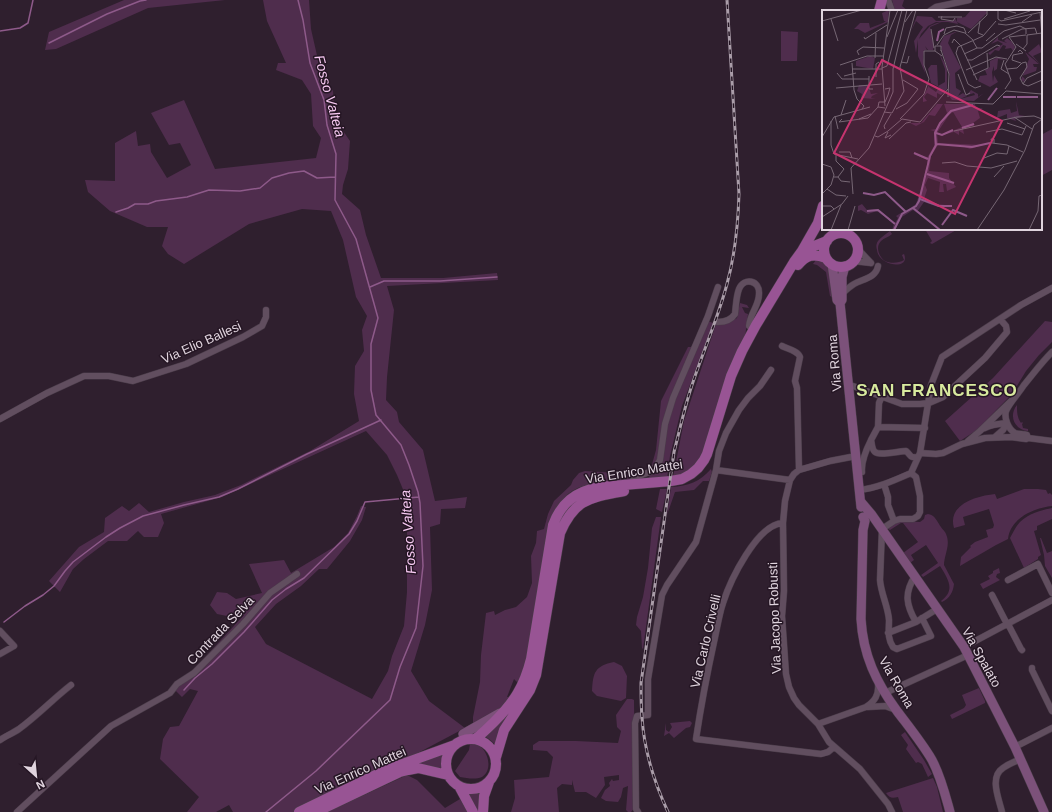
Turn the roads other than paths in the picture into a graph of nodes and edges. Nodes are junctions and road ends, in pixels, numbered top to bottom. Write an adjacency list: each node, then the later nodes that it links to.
1 (882, 0): 4 (main road)
2 (888, 0): 5 (street)
3 (969, 0): 6 (street)
4 (879, 10)
5 (892, 10)
6 (932, 10)
7 (822, 209): 11 (main road, Via Enrico Mattei)
8 (842, 231): 9 (main road); 10 (main road)
9 (830, 236): 11 (main road); 12 (main road, Via Roma)
10 (857, 248): 13 (main road, Via Roma); 13 (street)
11 (802, 251): 21 (main road, Via Enrico Mattei)
12 (829, 261): 13 (main road); 17 (main road, Via Roma); 82 (main road, Via Enrico Mattei)
13 (849, 264): 17 (main road, Via Roma)
14 (878, 266): 17 (street)
15 (718, 287): 19 (street)
16 (1052, 288): 20 (street)
17 (841, 299): 25 (main road, Via Roma)
18 (266, 310): 29 (street, Via Elio Ballesi)
19 (708, 316): 21 (street); 46 (street)
20 (1000, 318): 28 (street); 28 (street)
21 (754, 329): 46 (main road, Via Enrico Mattei)
22 (782, 346): 42 (street)
23 (1052, 352): 27 (street)
24 (771, 370): 41 (street)
25 (849, 386): 26 (street); 40 (main road, Via Roma)
26 (882, 396): 28 (street); 31 (street)
27 (1015, 397): 30 (street); 33 (street)
28 (928, 403): 32 (street)
29 (0, 419)
30 (1007, 423): 33 (street); 34 (street); 35 (street)
31 (878, 427): 32 (street); 36 (street)
32 (925, 428): 39 (street)
33 (980, 431): 38 (street)
34 (995, 437): 35 (street); 38 (street)
35 (1028, 438): 37 (street)
36 (871, 440): 39 (street); 47 (street)
37 (1052, 441)
38 (962, 444): 39 (street)
39 (919, 455): 43 (street)
40 (856, 456): 42 (street); 47 (main road, Via Roma)
41 (716, 470): 44 (street); 91 (street)
42 (799, 470): 44 (street, Via Jacopo Robusti)
43 (911, 472): 45 (street); 50 (street)
44 (790, 480): 51 (street, Via Jacopo Robusti)
45 (884, 484): 47 (street); 50 (street)
46 (631, 485): 78 (main road, Via Enrico Mattei)
47 (862, 490): 48 (main road, Via Roma)
48 (861, 502): 49 (main road, Via Roma); 52 (main road, Via Spalato)
49 (864, 518): 52 (main road, Via Spalato); 53 (main road, Via Roma)
50 (894, 521): 52 (street)
51 (783, 523): 76 (street, Via Jacopo Robusti); 80 (street, Via Carlo Crivelli)
52 (879, 527): 53 (main road); 55 (main road, Via Spalato); 65 (street)
53 (863, 530): 70 (main road, Via Roma)
54 (296, 574): 86 (street, Contrada Selva)
55 (915, 576): 60 (main road, Via Spalato); 62 (street)
56 (1008, 580): 57 (street)
57 (1052, 593)
58 (992, 594): 63 (street)
59 (1052, 600): 63 (street)
60 (937, 609): 61 (street); 67 (main road, Via Spalato)
61 (922, 618): 62 (street); 65 (street)
62 (916, 622): 65 (street)
63 (1007, 624): 66 (street); 67 (street)
64 (0, 631): 68 (street)
65 (888, 633)
66 (1021, 650)
67 (966, 651): 72 (street); 81 (main road, Via Spalato)
68 (0, 654)
69 (1031, 669): 75 (street)
70 (878, 681): 72 (main road, Via Roma); 73 (street)
71 (70, 685): 79 (street)
72 (885, 693): 74 (main road, Via Roma)
73 (866, 707): 74 (street); 76 (street)
74 (896, 710): 93 (main road, Via Roma)
75 (1052, 711)
76 (818, 724): 80 (street, Via Jacopo Robusti)
77 (1052, 728): 81 (street)
78 (466, 737): 82 (main road); 84 (main road); 87 (main road, Via Enrico Mattei)
79 (0, 740)
80 (834, 747): 92 (street, Via Jacopo Robusti)
81 (1015, 747): 83 (main road, Via Spalato)
82 (496, 757): 85 (main road)
83 (1020, 759): 94 (street); 95 (main road, Via Spalato)
84 (454, 781): 85 (main road); 88 (main road, Via Enrico Mattei); 89 (main road)
85 (489, 782): 90 (main road)
86 (17, 812)
87 (299, 812)
88 (316, 812)
89 (473, 812)
90 (483, 812)
91 (638, 812)
92 (892, 812)
93 (950, 812)
94 (1002, 812)
95 (1044, 812)

